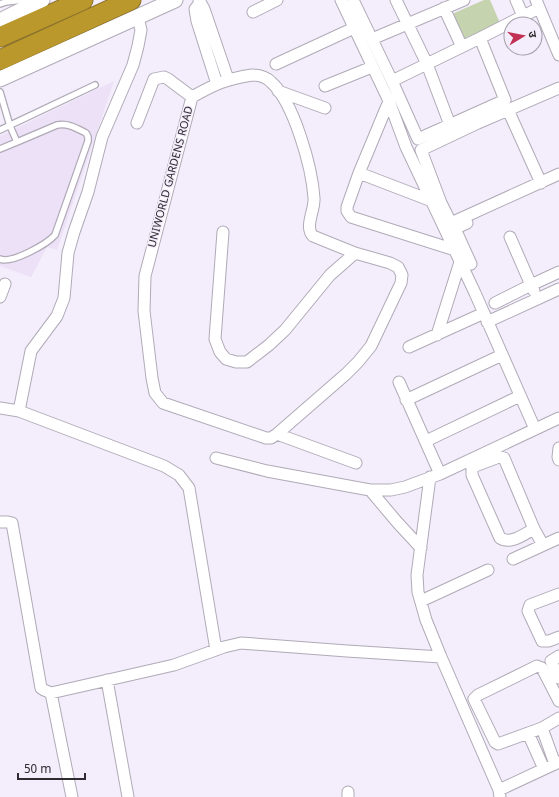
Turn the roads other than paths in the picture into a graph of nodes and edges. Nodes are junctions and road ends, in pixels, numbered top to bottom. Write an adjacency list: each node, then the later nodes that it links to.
1 (83, 0): 21 (highway)
2 (175, 0): 14 (main road)
3 (277, 0): 15 (street)
4 (342, 0): 20 (street)
5 (353, 0): 23 (street)
6 (396, 0): 18 (street)
7 (464, 0): 13 (street)
8 (516, 0): 16 (street)
9 (199, 1): 31 (street); 34 (street)
10 (37, 3): 11 (lane); 17 (main road)
11 (0, 4)
12 (537, 4): 16 (street); 25 (street)
13 (444, 8): 18 (street); 24 (street)
14 (135, 9): 26 (highway); 30 (main road); 75 (street)
15 (253, 12)
16 (523, 16)
17 (0, 20)
18 (406, 24): 23 (street); 28 (street)
19 (503, 26): 22 (street)
20 (354, 28): 27 (street); 29 (street)
21 (0, 37)
22 (480, 38): 24 (street); 44 (street)
23 (372, 39): 32 (street)
24 (462, 47): 28 (street)
25 (559, 55)
26 (0, 60)
27 (276, 64)
28 (426, 64): 32 (street); 44 (street)
29 (372, 67): 35 (street); 40 (street)
30 (0, 79)
31 (228, 79): 34 (street, UNIWORLD GARDENS ROAD); 36 (street, UNIWORLD GARDENS ROAD)
32 (392, 80): 44 (street)
33 (95, 84): 45 (lane)
34 (216, 84): 39 (street, UNIWORLD GARDENS ROAD)
35 (325, 86)
36 (278, 90): 41 (street); 57 (street, UNIWORLD GARDENS ROAD)
37 (558, 91): 42 (street)
38 (0, 92): 45 (lane)
39 (192, 97): 43 (street); 78 (street, UNIWORLD GARDENS ROAD)
40 (389, 102): 49 (street); 53 (street)
41 (325, 108)
42 (508, 110): 51 (street); 51 (street)
43 (137, 123)
44 (450, 124)
45 (10, 126): 46 (lane); 47 (lane)
46 (0, 130)
47 (17, 142): 48 (lane); 58 (lane)
48 (0, 150)
49 (359, 173): 53 (street); 56 (street)
50 (559, 174): 51 (street)
51 (541, 182)
52 (559, 182): 59 (street)
53 (432, 202): 56 (street)
54 (223, 232): 57 (street)
55 (510, 237): 62 (street)
56 (455, 250): 59 (street)
57 (354, 253): 78 (street, UNIWORLD GARDENS ROAD)
58 (0, 260)
59 (466, 263): 67 (street); 68 (street)
60 (559, 272): 62 (street)
61 (5, 284): 64 (street)
62 (531, 285): 65 (street); 66 (street)
63 (559, 289): 65 (street)
64 (0, 297)
65 (538, 298): 67 (street)
66 (495, 302)
67 (485, 318): 68 (street); 70 (street)
68 (437, 335): 69 (street)
69 (409, 347)
70 (502, 356): 72 (street); 73 (street)
71 (398, 382): 73 (street)
72 (520, 396): 77 (street); 79 (street)
73 (406, 400): 79 (street)
74 (0, 408): 75 (street)
75 (19, 411): 96 (street)
76 (559, 418): 77 (street)
77 (535, 429): 84 (street)
78 (277, 434): 83 (street)
79 (426, 441): 84 (street)
80 (559, 448): 82 (street)
81 (216, 458): 85 (street)
82 (559, 460)
83 (356, 462)
84 (435, 476): 85 (street); 90 (street)
85 (370, 490): 90 (street)
86 (0, 522): 101 (street)
87 (534, 529): 87 (street); 89 (street)
88 (559, 538): 89 (street)
89 (543, 545): 91 (street)
90 (421, 548): 94 (street)
91 (513, 558)
92 (488, 570): 94 (street)
93 (559, 594): 95 (street)
94 (421, 601): 98 (street)
95 (559, 637)
96 (216, 650): 98 (street); 100 (street)
97 (559, 656): 99 (street)
98 (441, 657): 108 (street)
99 (559, 678)
100 (107, 680): 101 (street); 110 (street)
101 (51, 693): 109 (street)
102 (559, 702): 105 (street)
103 (559, 718): 104 (street)
104 (542, 728): 105 (street); 106 (street)
105 (528, 734): 107 (street)
106 (557, 763): 107 (street)
107 (544, 769): 108 (street)
108 (499, 794)
109 (72, 797)
110 (128, 797)

